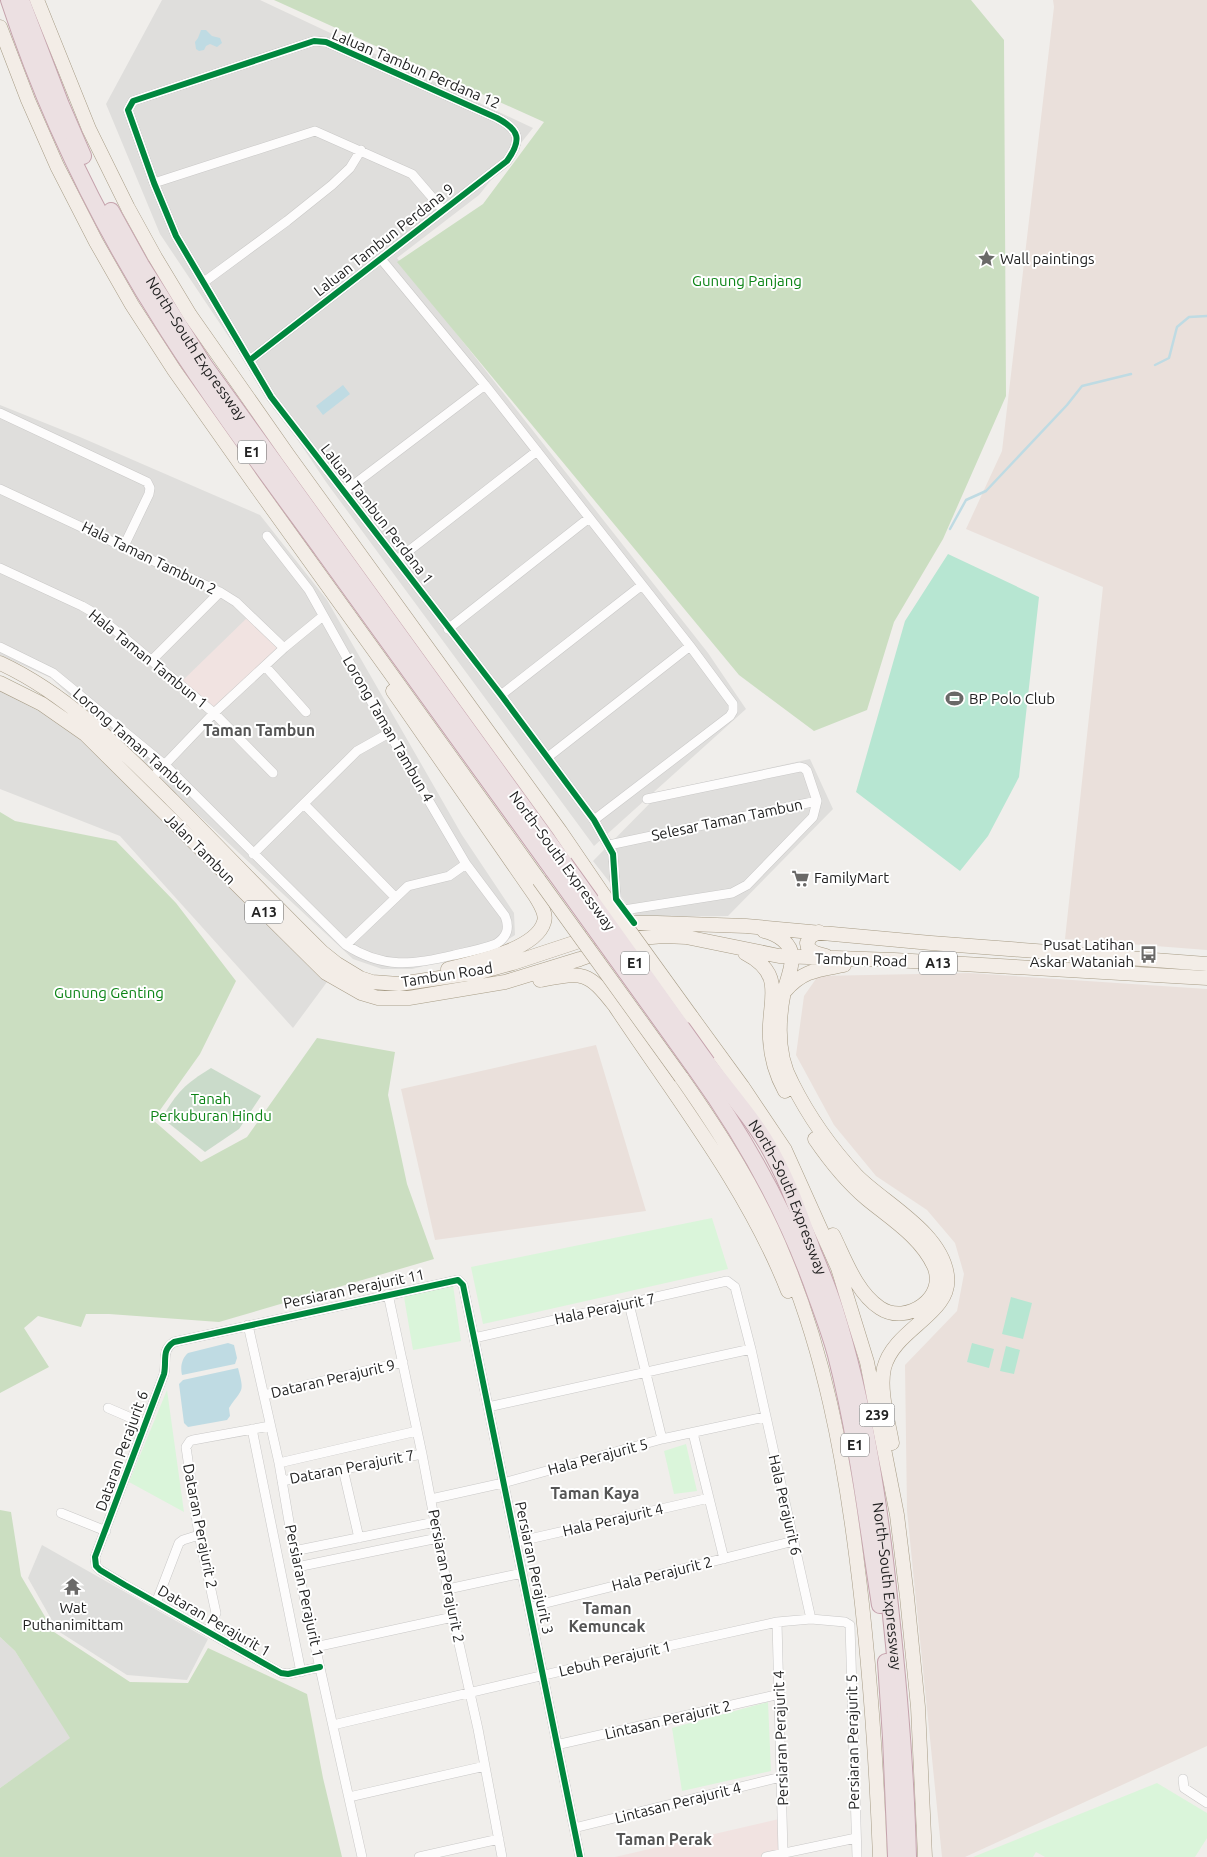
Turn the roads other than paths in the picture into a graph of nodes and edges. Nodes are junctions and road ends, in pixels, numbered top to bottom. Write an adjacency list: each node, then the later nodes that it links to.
1 (9, 0): 50 (highway, North–South Expressway / E1)
2 (21, 0): 50 (highway, North–South Expressway / E1)
3 (37, 0): 71 (main road, 239, bridge)
4 (0, 27): 21 (main road)
5 (132, 101): 6 (street, Laluan Tambun Perdana 12); 8 (street, Laluan Tambun Perdana 1)
6 (516, 130): 9 (street, Laluan Tambun Perdana 9)
7 (361, 150): 8 (street); 9 (street); 11 (street)
8 (154, 183): 11 (street, Laluan Tambun Perdana 1)
9 (443, 210): 10 (street, Laluan Tambun Perdana 9)
10 (381, 259): 12 (street, Laluan Tambun Perdana 9); 13 (street)
11 (204, 282): 12 (street, Laluan Tambun Perdana 1)
12 (250, 360): 17 (street, Laluan Tambun Perdana 1)
13 (485, 385): 15 (street); 17 (street)
14 (0, 413): 20 (street)
15 (537, 451): 18 (street); 22 (street)
16 (0, 489): 20 (street, Hala Taman Tambun 2)
17 (344, 492): 22 (street, Laluan Tambun Perdana 1)
18 (589, 518): 24 (street); 27 (street)
19 (266, 536): 26 (street, Lorong Taman Tambun 4)
20 (124, 546): 25 (street, Hala Taman Tambun 2)
21 (302, 550): 68 (main road); 70 (main road, bridge)
22 (397, 560): 27 (street, Laluan Tambun Perdana 1)
23 (0, 568): 31 (street, Hala Taman Tambun 1)
24 (642, 585): 28 (street); 35 (street)
25 (220, 592): 30 (street, Hala Taman Tambun 2); 31 (street)
26 (323, 616): 30 (street); 38 (street, Lorong Taman Tambun 4)
27 (448, 628): 35 (street, Laluan Tambun Perdana 1)
28 (690, 646): 39 (street); 46 (street)
29 (0, 647): 40 (street, Lorong Taman Tambun)
30 (284, 648): 33 (street)
31 (151, 660): 37 (street, Hala Taman Tambun 1)
32 (0, 663): 42 (main road, A13)
33 (265, 666): 36 (street); 37 (street)
34 (0, 683): 67 (main road, Jalan Tambun / A13)
35 (501, 695): 39 (street, Laluan Tambun Perdana 1)
36 (306, 712)
37 (214, 713): 40 (street); 41 (street, Hala Taman Tambun 1)
38 (389, 733): 45 (street); 49 (street, Lorong Taman Tambun 4)
39 (548, 758): 46 (street, Laluan Tambun Perdana 1)
40 (165, 765): 42 (street); 48 (street, Lorong Taman Tambun)
41 (273, 773)
42 (151, 779): 68 (main road, Tambun Road / A13)
43 (647, 798): 44 (street)
44 (817, 801): 47 (street, Selesar Taman Tambun); 52 (street, Selesar Taman Tambun)
45 (304, 804): 48 (street); 51 (street)
46 (594, 820): 47 (street, Laluan Tambun Perdana 1)
47 (609, 845): 52 (street, Laluan Tambun Perdana 1)
48 (253, 854): 57 (street, Lorong Taman Tambun)
49 (466, 864): 51 (street); 54 (street, Lorong Taman Tambun 4)
50 (559, 867): 70 (highway, North–South Expressway / E1, bridge)
51 (395, 897): 57 (street)
52 (624, 910): 53 (street, Laluan Tambun Perdana 1)
53 (634, 922): 55 (main road, Tambun Road / A13); 68 (main road, Tambun Road / A13)
54 (508, 924): 57 (street, Lorong Taman Tambun)
55 (747, 926): 56 (main road, A13); 60 (main road)
56 (819, 932): 59 (main road, Tambun Road / A13); 61 (main road)
57 (346, 945)
58 (731, 946): 60 (main road, Tambun Road / A13); 67 (main road, Tambun Road / A13); 71 (main road)
59 (1025, 950): 62 (main road, Tambun Road / A13); 65 (main road)
60 (792, 957): 61 (main road, Tambun Road / A13); 69 (main road)
61 (836, 959): 63 (main road, Tambun Road / A13)
62 (1147, 959): 64 (main road, Tambun Road / A13); 65 (main road)
63 (894, 960): 65 (main road, Tambun Road / A13); 69 (main road)
64 (1207, 964)
65 (1088, 969): 66 (main road, Tambun Road / A13)
66 (1207, 978)
67 (505, 982): 81 (main road)
68 (399, 984)
69 (784, 992): 101 (main road)
70 (694, 1070): 81 (main road); 145 (highway, North–South Expressway / E1); 146 (highway, North–South Expressway / E1)
71 (785, 1150): 101 (main road, 239)
72 (463, 1285): 74 (street, Persiaran Perajurit 11); 77 (street, Persiaran Perajurit 3)
73 (734, 1287): 75 (street, Hala Perajurit 7); 79 (street, Hala Perajurit 6)
74 (388, 1294): 76 (street, Persiaran Perajurit 11); 80 (street, Persiaran Perajurit 2)
75 (629, 1304): 77 (street, Hala Perajurit 7); 82 (street)
76 (248, 1325): 78 (street, Persiaran Perajurit 11); 83 (street, Persiaran Perajurit 1)
77 (474, 1338): 84 (street, Persiaran Perajurit 3)
78 (174, 1342): 87 (street, Dataran Perajurit 6)
79 (751, 1349): 82 (street); 86 (street, Hala Perajurit 6)
80 (403, 1362): 83 (street, Dataran Perajurit 9); 90 (street, Persiaran Perajurit 2)
81 (822, 1367): 144 (main road)
82 (647, 1372): 84 (street); 92 (street)
83 (264, 1396): 88 (street, Persiaran Perajurit 1)
84 (488, 1407): 97 (street, Persiaran Perajurit 3)
85 (108, 1408): 87 (street)
86 (765, 1417): 91 (street, Hala Perajurit 5); 108 (street, Hala Perajurit 6)
87 (145, 1424): 103 (street, Dataran Perajurit 6)
88 (270, 1426): 89 (street, Dataran Perajurit 2); 94 (street, Persiaran Perajurit 1)
89 (252, 1429): 104 (street, Dataran Perajurit 2); 123 (street, Persiaran Perajurit 1)
90 (417, 1430): 93 (street, Persiaran Perajurit 2); 94 (street, Dataran Perajurit 7)
91 (693, 1433): 92 (street, Hala Perajurit 5); 98 (street)
92 (662, 1439): 97 (street, Hala Perajurit 5)
93 (422, 1454): 95 (street, Dataran Perajurit 7); 99 (street, Persiaran Perajurit 2)
94 (279, 1463): 96 (street, Persiaran Perajurit 1)
95 (343, 1469): 96 (street, Dataran Perajurit 7); 105 (street)
96 (282, 1481): 109 (street, Persiaran Perajurit 1)
97 (504, 1483): 99 (street, Hala Perajurit 5); 107 (street, Persiaran Perajurit 3)
98 (709, 1498): 107 (street, Hala Perajurit 4); 110 (street)
99 (431, 1499): 102 (street, Persiaran Perajurit 2)
100 (61, 1513): 103 (street)
101 (896, 1515): 147 (main road, 239)
102 (435, 1522): 105 (street); 106 (street, Persiaran Perajurit 2)
103 (106, 1532): 112 (street, Dataran Perajurit 6)
104 (199, 1535): 115 (street); 120 (street, Dataran Perajurit 2)
105 (359, 1538): 109 (street)
106 (438, 1538): 111 (street); 114 (street, Persiaran Perajurit 2)
107 (516, 1542): 113 (street, Persiaran Perajurit 3)
108 (794, 1542): 110 (street, Hala Perajurit 2); 118 (street, Hala Perajurit 6)
109 (294, 1551): 111 (street, Persiaran Perajurit 1)
110 (724, 1559): 116 (street, Hala Perajurit 2)
111 (297, 1567): 121 (street, Persiaran Perajurit 1)
112 (100, 1570): 115 (street, Dataran Perajurit 1)
113 (522, 1573): 114 (street); 116 (street, Persiaran Perajurit 3)
114 (448, 1589): 117 (street, Persiaran Perajurit 2)
115 (156, 1602): 120 (street, Dataran Perajurit 1)
116 (530, 1607): 124 (street, Persiaran Perajurit 3)
117 (453, 1617): 121 (street); 125 (street, Persiaran Perajurit 2)
118 (811, 1619): 119 (street, Lebuh Perajurit 1); 135 (street, Persiaran Perajurit 5)
119 (777, 1622): 124 (street, Lebuh Perajurit 1); 126 (street, Persiaran Perajurit 4)
120 (208, 1632): 123 (street, Dataran Perajurit 1)
121 (315, 1647): 122 (street, Persiaran Perajurit 1)
122 (320, 1667): 123 (street, Dataran Perajurit 1); 127 (street, Persiaran Perajurit 1)
123 (301, 1672)
124 (542, 1676): 125 (street, Lebuh Perajurit 1); 128 (street, Persiaran Perajurit 3)
125 (470, 1693): 127 (street, Lebuh Perajurit 1); 129 (street, Persiaran Perajurit 2)
126 (780, 1694): 128 (street, Lintasan Perajurit 2); 130 (street, Persiaran Perajurit 4)
127 (333, 1724): 132 (street, Persiaran Perajurit 1)
128 (556, 1745): 134 (street, Persiaran Perajurit 3)
129 (484, 1766): 132 (street); 136 (street, Persiaran Perajurit 2)
130 (781, 1778): 134 (street, Lintasan Perajurit 4); 137 (street, Persiaran Perajurit 4)
131 (1183, 1779): 133 (street)
132 (349, 1797): 138 (street, Persiaran Perajurit 1)
133 (1207, 1803)
134 (574, 1828): 141 (street, Persiaran Perajurit 3)
135 (856, 1838): 137 (street); 143 (street, Persiaran Perajurit 5)
136 (499, 1839): 139 (street); 140 (street, Persiaran Perajurit 2)
137 (783, 1853): 142 (street)
138 (362, 1857)
139 (418, 1857)
140 (502, 1857)
141 (580, 1857)
142 (766, 1857)
143 (857, 1857)
144 (880, 1857)
145 (896, 1857)
146 (908, 1857)
147 (925, 1857)

